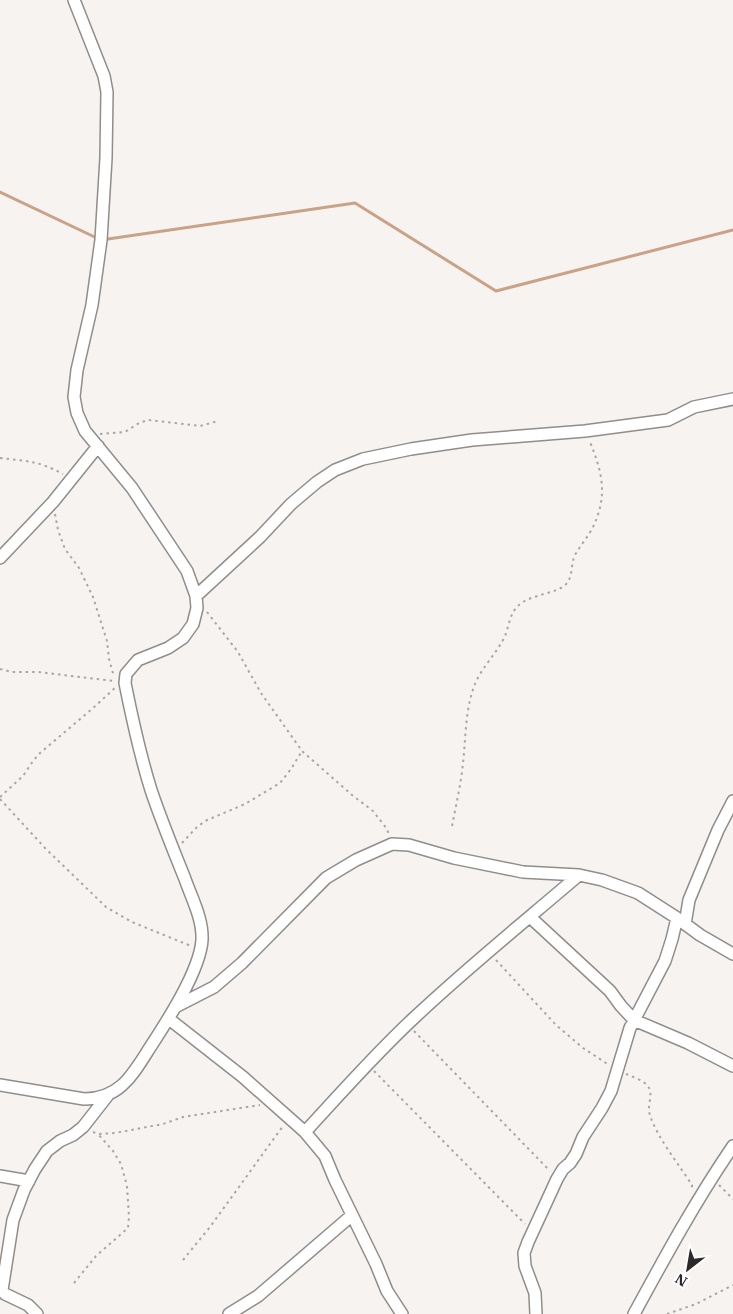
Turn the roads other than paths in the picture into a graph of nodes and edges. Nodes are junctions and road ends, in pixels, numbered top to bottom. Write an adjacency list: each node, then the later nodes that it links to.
1 (74, 0): 3 (street)
2 (733, 399): 5 (street)
3 (98, 446): 4 (street); 5 (street)
4 (0, 558)
5 (196, 598): 11 (street)
6 (733, 801): 9 (street)
7 (579, 875): 8 (street); 9 (street); 11 (street)
8 (530, 917): 13 (street); 17 (street)
9 (681, 921): 10 (street); 13 (street)
10 (733, 954)
11 (175, 1007): 12 (street)
12 (169, 1019): 16 (street); 17 (street)
13 (634, 1020): 14 (street); 25 (street)
14 (733, 1066)
15 (0, 1084): 16 (street)
16 (108, 1095): 20 (street)
17 (305, 1132): 21 (street)
18 (733, 1146): 26 (street)
19 (0, 1176): 20 (street)
20 (28, 1181): 22 (street)
21 (352, 1216): 23 (street); 24 (street)
22 (37, 1314)
23 (229, 1314)
24 (402, 1314)
25 (536, 1314)
26 (634, 1314)

